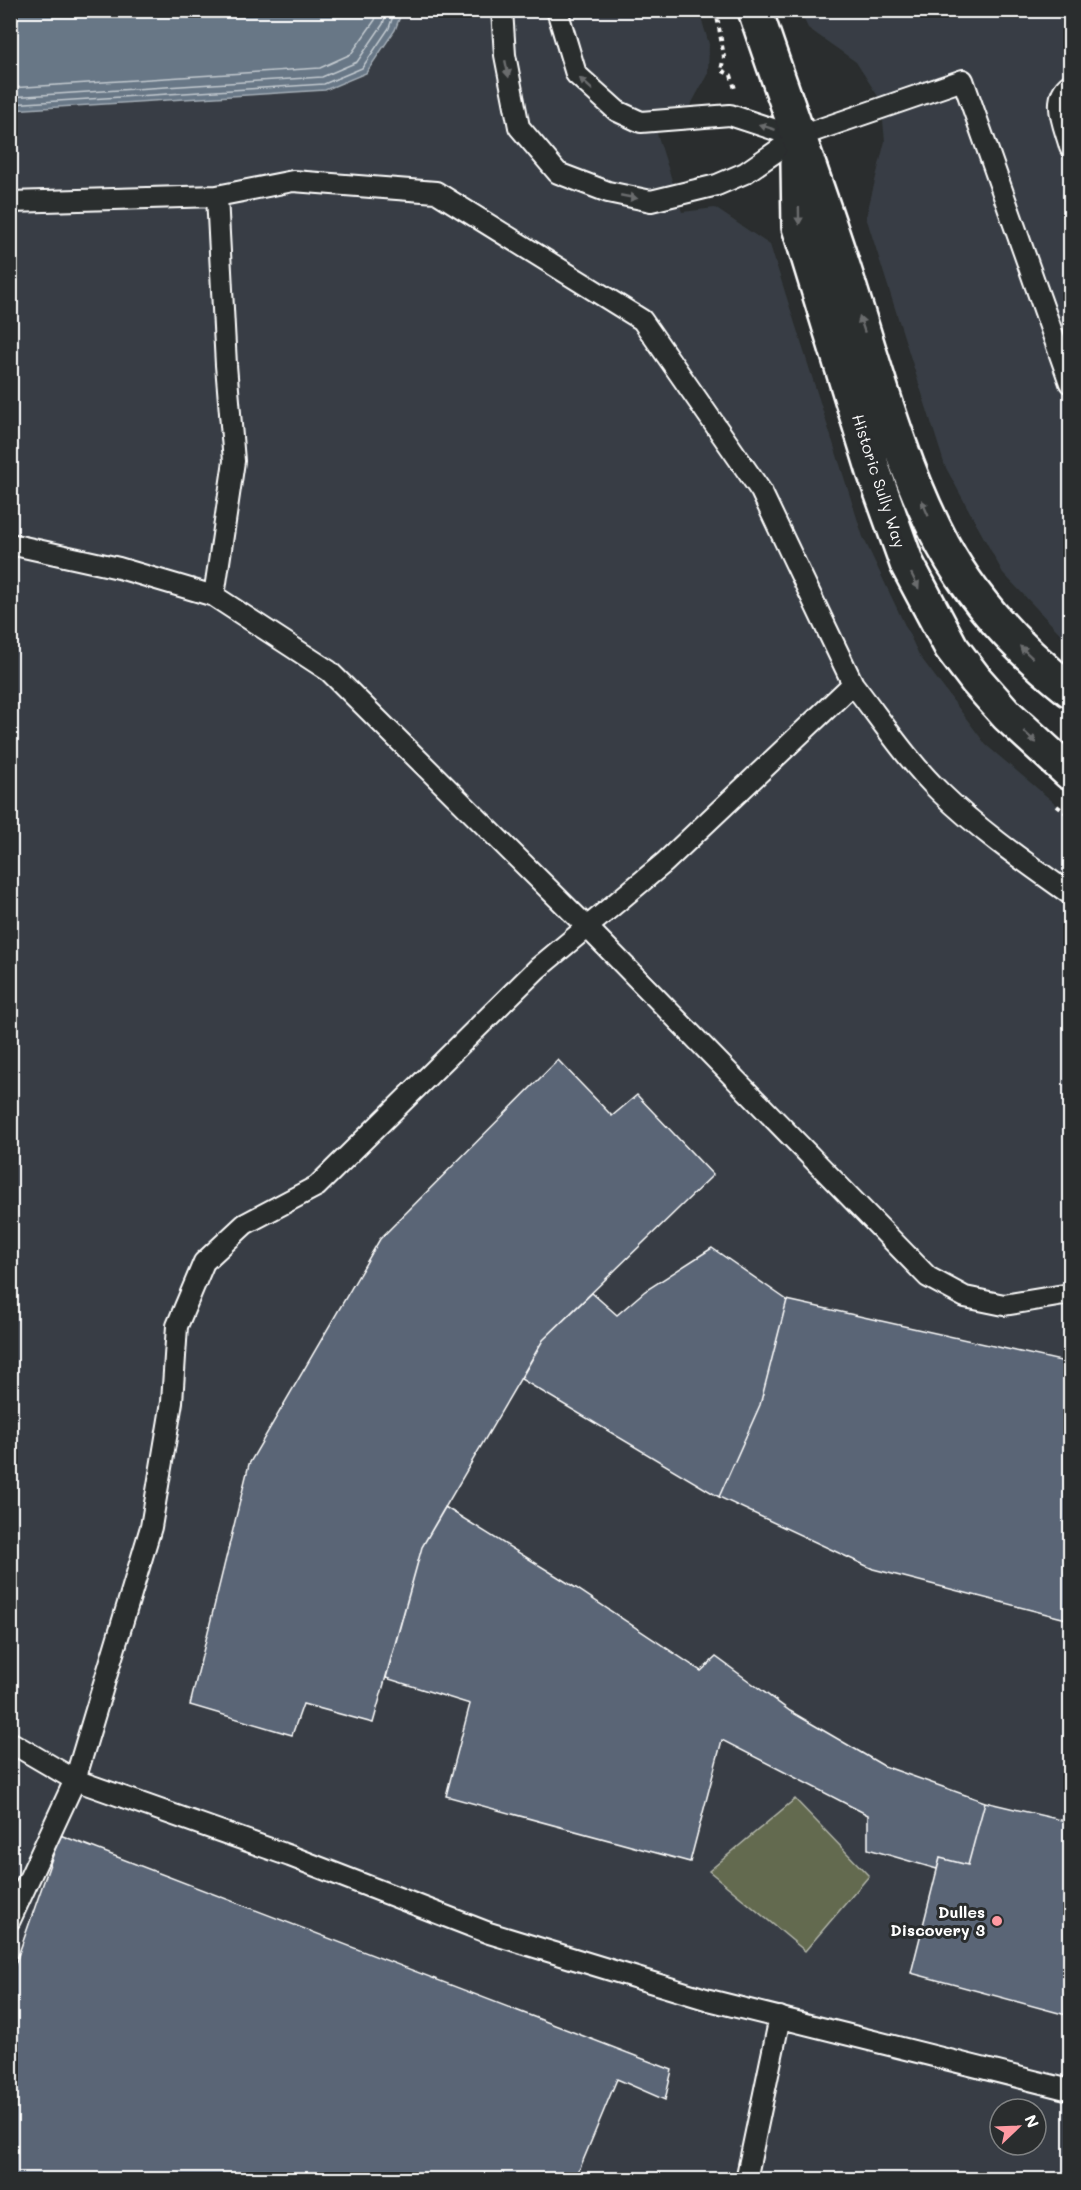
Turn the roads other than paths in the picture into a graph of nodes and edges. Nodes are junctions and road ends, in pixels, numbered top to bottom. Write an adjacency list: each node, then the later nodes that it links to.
1 (502, 10): 5 (lane, one-way to 5)
2 (556, 10): 5 (lane, one-way to 2)
3 (755, 10): 5 (street, Historic Sully Way)
4 (1071, 84): 6 (lane)
5 (797, 137): 9 (lane); 13 (street, Historic Sully Way, one-way to 5); 14 (street, Historic Sully Way, one-way to 14)
6 (1071, 147)
7 (217, 196): 8 (lane); 11 (lane); 12 (lane)
8 (10, 202)
9 (1071, 383)
10 (10, 544): 11 (lane)
11 (214, 596): 16 (lane)
12 (853, 684): 15 (lane); 16 (lane)
13 (1071, 690)
14 (1071, 773)
15 (1071, 894)
16 (587, 927): 17 (lane); 19 (lane)
17 (1071, 1294)
18 (10, 1742): 19 (lane)
19 (75, 1780): 20 (lane); 21 (lane)
20 (10, 1920)
21 (780, 2018): 22 (lane); 23 (lane)
22 (1071, 2090)
23 (746, 2180)

